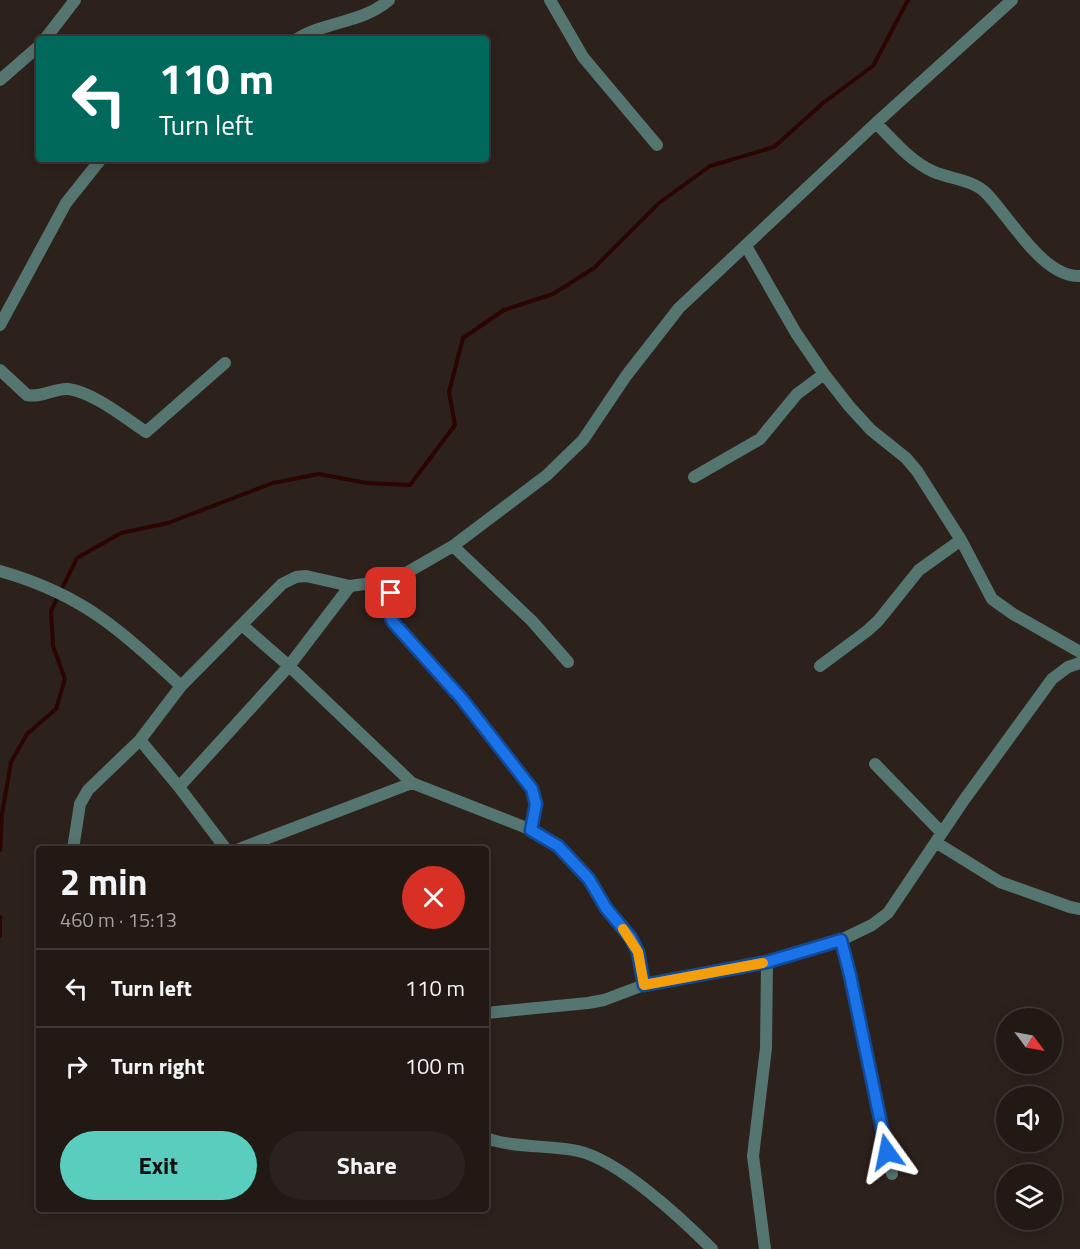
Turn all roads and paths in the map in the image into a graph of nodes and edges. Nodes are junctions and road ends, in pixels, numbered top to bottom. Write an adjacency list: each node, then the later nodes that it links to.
1 (75, 0): 5 (street)
2 (389, 0): 6 (street)
3 (550, 0): 10 (street)
4 (1012, 0): 9 (street)
5 (47, 36)
6 (302, 36)
7 (36, 49): 8 (street)
8 (0, 80)
9 (876, 123): 12 (street); 13 (street)
10 (657, 145)
11 (99, 162): 14 (street)
12 (746, 246): 17 (street); 20 (street)
13 (1080, 276)
14 (0, 325)
15 (225, 363): 16 (street)
16 (0, 370)
17 (824, 374): 18 (street); 19 (street)
18 (693, 477)
19 (961, 540): 25 (street); 29 (street)
20 (453, 546): 22 (street); 26 (street)
21 (0, 571): 30 (street)
22 (394, 580): 23 (street); 35 (street)
23 (350, 586): 24 (street); 28 (street)
24 (242, 625): 28 (street); 30 (street)
25 (1080, 652)
26 (568, 662)
27 (1080, 663): 36 (street)
28 (289, 666): 33 (street); 34 (street)
29 (820, 666)
30 (181, 686): 31 (street)
31 (140, 740): 34 (street); 37 (street)
32 (875, 764): 36 (street)
33 (412, 783): 35 (street); 39 (street)
34 (179, 787): 38 (street)
35 (531, 830): 43 (street)
36 (939, 838): 40 (street); 41 (street)
37 (73, 846)
38 (224, 846)
39 (247, 846)
40 (1080, 909)
41 (841, 940): 42 (street); 46 (street)
42 (767, 962): 43 (street); 48 (street)
43 (644, 985): 44 (street)
44 (489, 1013)
45 (489, 1138): 47 (street)
46 (892, 1174)
47 (712, 1249)
48 (765, 1249)

